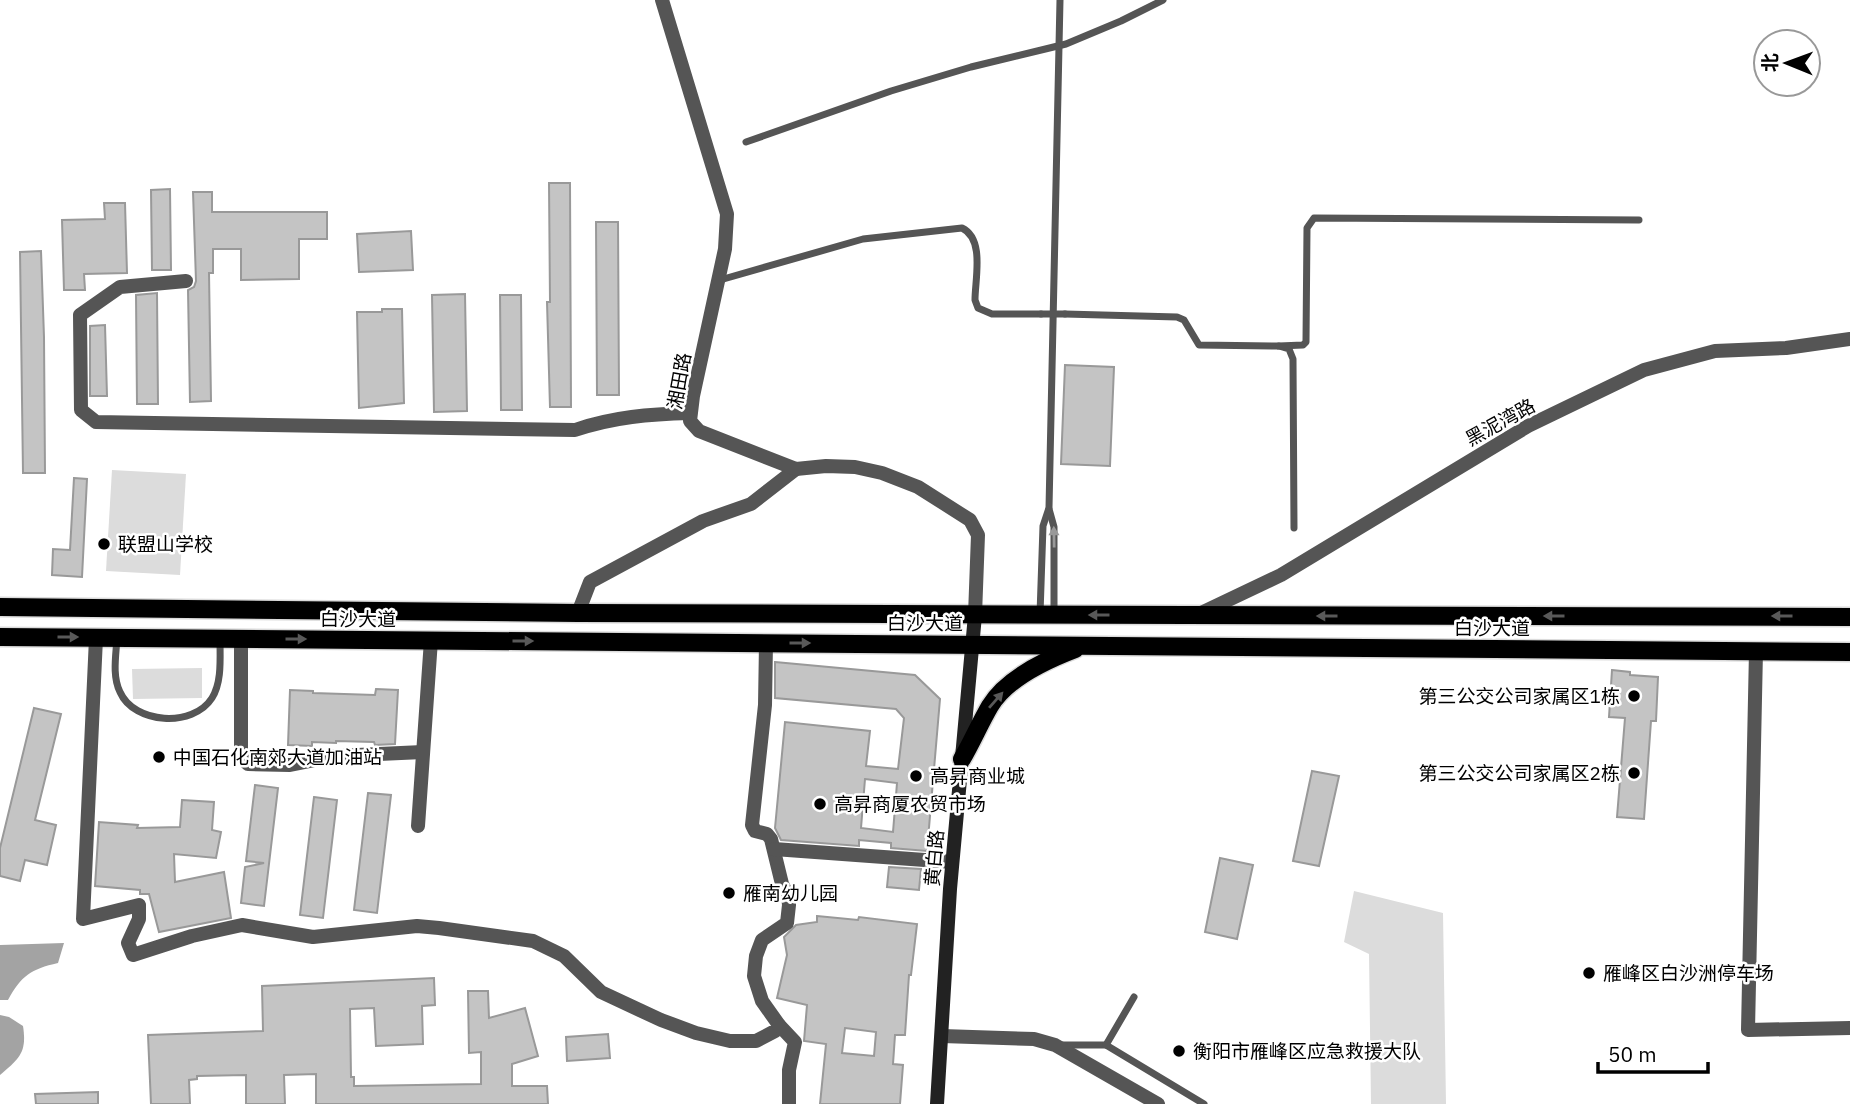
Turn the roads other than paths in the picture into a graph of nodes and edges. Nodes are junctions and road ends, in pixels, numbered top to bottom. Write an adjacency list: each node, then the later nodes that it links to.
1 (662, 0): 7 (street, 湘田路)
2 (1060, 0): 4 (lane)
3 (1163, 0): 4 (lane)
4 (1059, 46): 5 (lane); 13 (lane)
5 (746, 142)
6 (1639, 220): 10 (lane)
7 (719, 280): 10 (lane, bridge); 11 (street, 湘田路)
8 (186, 281): 11 (street)
9 (1850, 339): 19 (street, 黑泥湾路)
10 (1279, 345): 14 (lane)
11 (690, 413): 12 (street, 湘田路)
12 (796, 469): 16 (street); 17 (street, 湘田路)
13 (1049, 508): 18 (lane, one-way to 13); 18 (lane)
14 (1294, 528)
15 (0, 607): 16 (main road, 白沙大道)
16 (578, 613): 17 (main road, 白沙大道)
17 (975, 615): 18 (main road, 白沙大道); 28 (main road, 黄白路)
18 (1047, 615): 19 (main road, 白沙大道, one-way to 18)
19 (1197, 615): 20 (main road, 白沙大道, one-way to 19)
20 (1850, 617)
21 (0, 637): 22 (main road, 白沙大道, one-way to 22)
22 (96, 638): 23 (main road, 白沙大道); 38 (street)
23 (117, 638): 24 (main road, 白沙大道); 24 (lane)
24 (220, 638): 25 (main road, 白沙大道)
25 (241, 639): 26 (main road, 白沙大道, one-way to 26); 32 (street)
26 (431, 640): 27 (main road, 白沙大道, one-way to 27); 32 (street)
27 (766, 643): 28 (main road, 白沙大道, one-way to 28); 35 (street)
28 (973, 645): 29 (main road, 白沙大道); 33 (main road, 黄白路)
29 (1085, 645): 30 (main road, 白沙大道); 33 (main road, one-way to 29)
30 (1756, 651): 31 (main road, 白沙大道); 39 (street)
31 (1850, 652)
32 (423, 752): 34 (street)
33 (962, 759): 36 (main road, 黄白路)
34 (418, 825)
35 (774, 849): 36 (street); 38 (street)
36 (952, 862): 40 (main road, 黄白路)
37 (1135, 997): 42 (lane)
38 (779, 1025): 43 (street)
39 (1850, 1028)
40 (942, 1036): 41 (street); 44 (main road, 黄白路)
41 (1055, 1045): 42 (lane); 45 (street)
42 (1106, 1045): 46 (lane)
43 (789, 1104)
44 (937, 1104)
45 (1158, 1104)
46 (1204, 1104)

